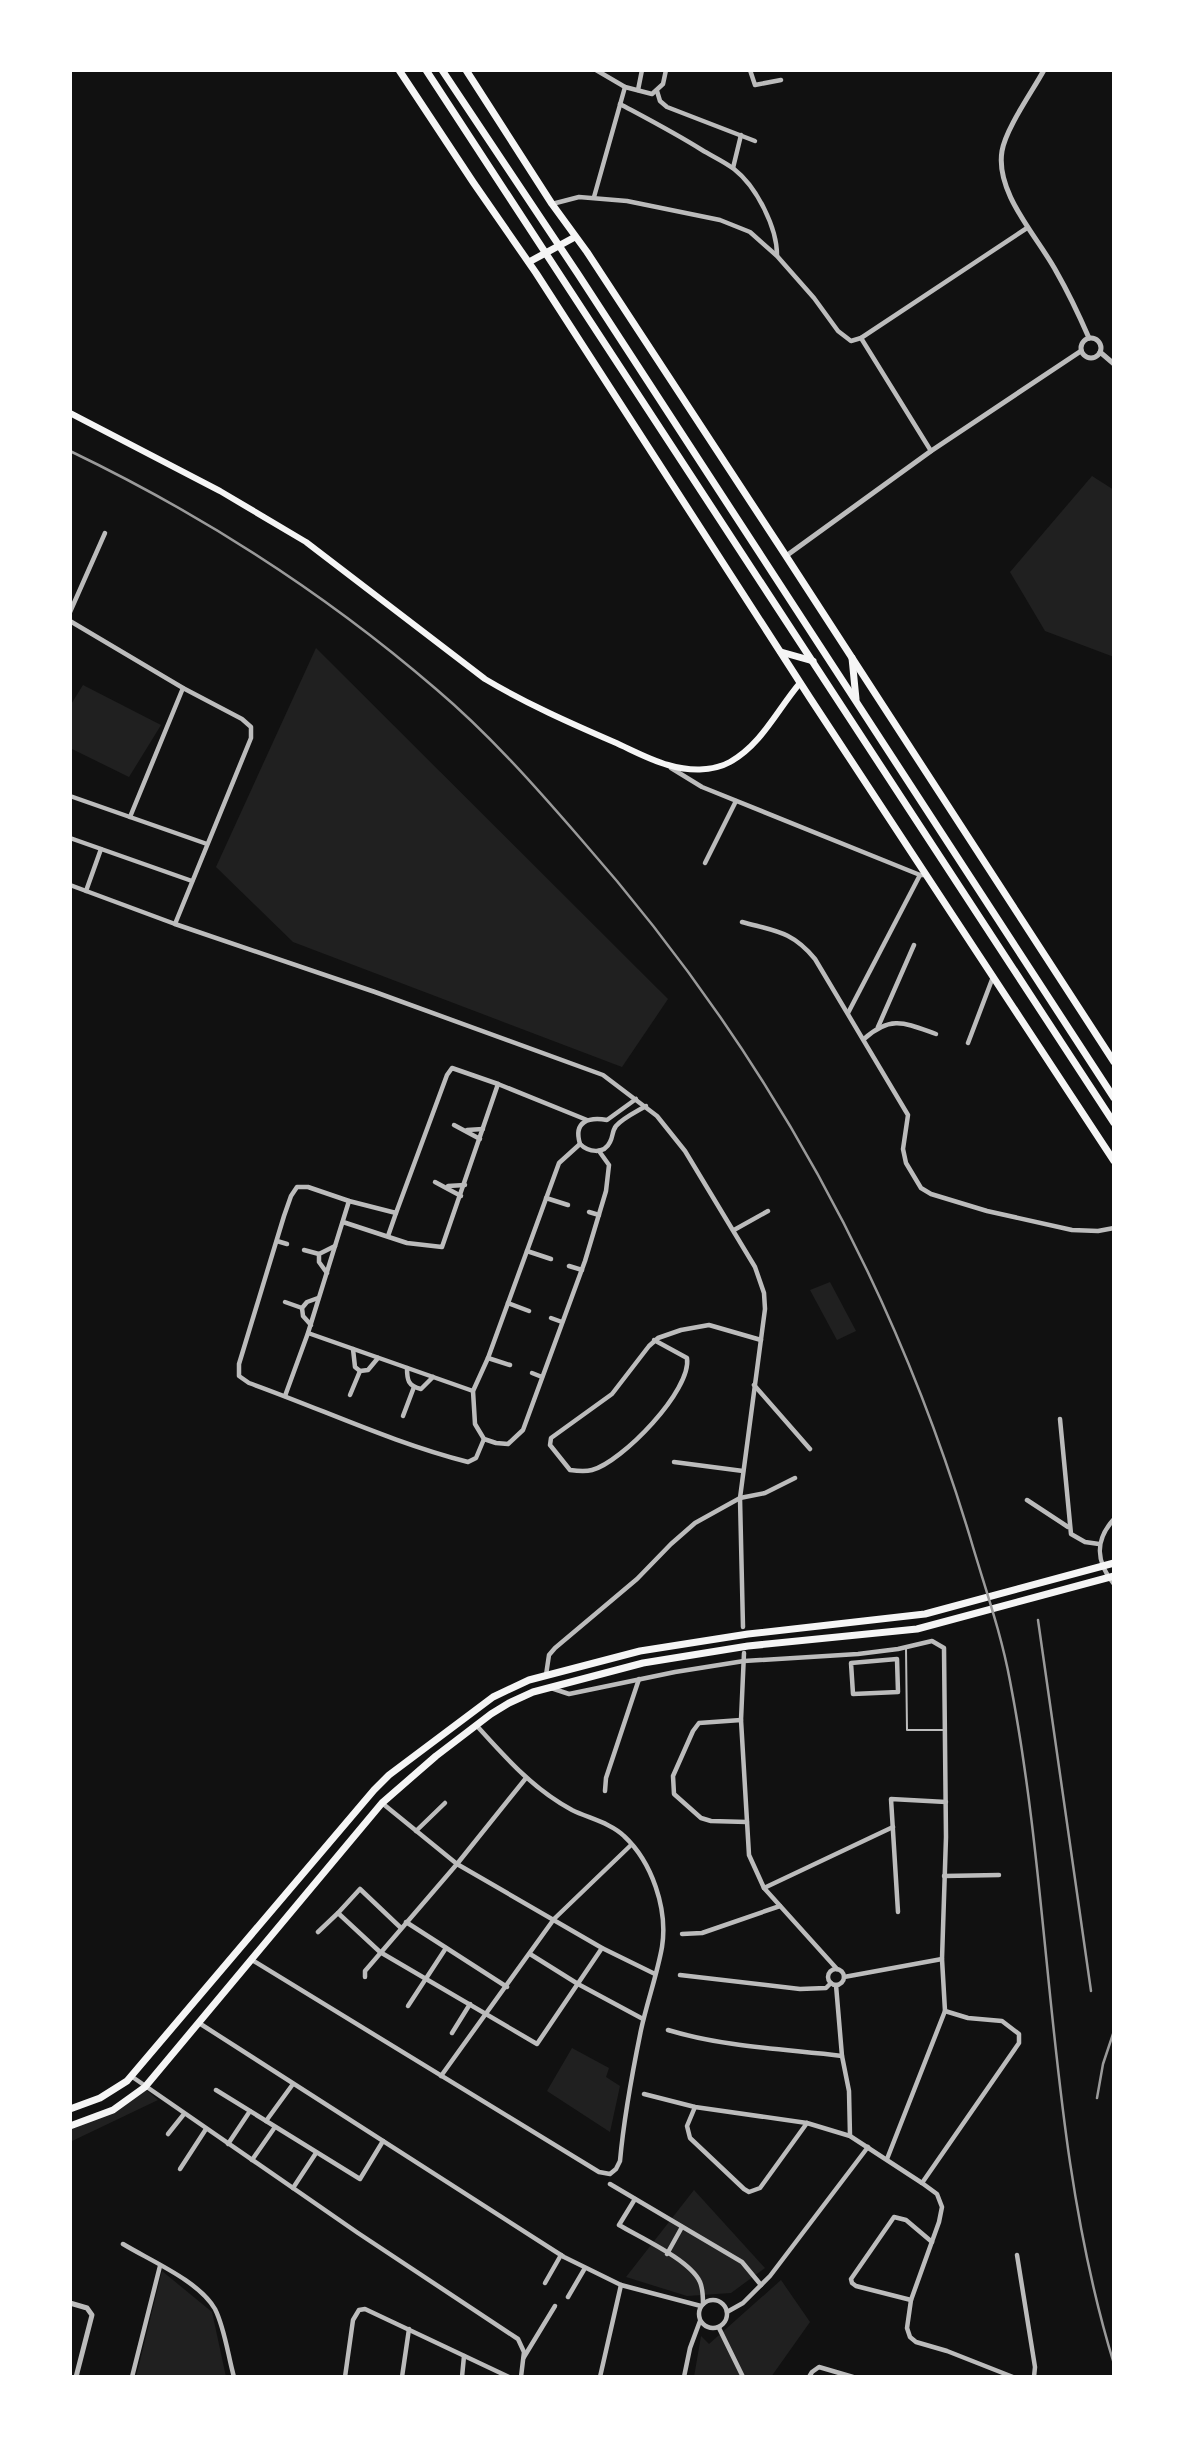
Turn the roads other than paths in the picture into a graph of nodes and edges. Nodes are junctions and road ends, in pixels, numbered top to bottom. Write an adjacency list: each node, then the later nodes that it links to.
1 (399, 70): 23 (main road)
2 (426, 70): 37 (main road)
3 (442, 70): 40 (main road)
4 (467, 70): 19 (main road)
5 (596, 70): 11 (street)
6 (642, 70): 12 (street)
7 (666, 70): 13 (street)
8 (750, 70): 10 (street)
9 (1044, 70): 20 (street)
10 (781, 80)
11 (625, 87): 12 (street); 14 (street)
12 (638, 90): 13 (street)
13 (657, 92): 15 (street)
14 (620, 104): 17 (street); 18 (street)
15 (741, 135): 16 (street); 17 (street)
16 (755, 141)
17 (733, 168): 22 (street)
18 (594, 197): 19 (street); 22 (street)
19 (552, 204): 21 (main road)
20 (1027, 228): 24 (street); 25 (street)
21 (575, 237): 23 (main road); 32 (main road)
22 (777, 256): 24 (street)
23 (528, 262): 35 (main road)
24 (861, 338): 30 (street)
25 (1089, 338): 26 (street); 27 (street)
26 (1081, 351): 27 (street); 30 (street)
27 (1100, 352): 28 (street)
28 (1114, 364)
29 (70, 413): 41 (main road)
30 (931, 451): 32 (street)
31 (105, 533): 33 (street)
32 (786, 556): 36 (main road)
33 (70, 612)
34 (70, 621): 39 (street)
35 (780, 652): 37 (main road); 38 (main road)
36 (852, 658): 40 (main road); 62 (main road)
37 (814, 661): 70 (main road)
38 (800, 683): 41 (main road); 49 (main road)
39 (183, 688): 44 (street); 46 (street)
40 (857, 702): 65 (main road)
41 (668, 765): 43 (street)
42 (70, 796): 44 (street)
43 (736, 801): 48 (street); 49 (street)
44 (130, 817): 46 (street)
45 (70, 838): 47 (street)
46 (207, 844): 50 (street)
47 (101, 849): 50 (street); 52 (street)
48 (705, 863)
49 (923, 875): 56 (main road); 57 (street)
50 (192, 881): 54 (street)
51 (70, 885): 52 (street)
52 (86, 891): 54 (street)
53 (743, 922): 57 (street)
54 (175, 924): 64 (street)
55 (914, 945): 58 (street)
56 (994, 976): 61 (street); 77 (main road)
57 (848, 1013): 60 (street)
58 (878, 1027): 59 (street); 60 (street)
59 (936, 1034)
60 (864, 1039): 90 (street)
61 (968, 1044)
62 (1114, 1062)
63 (498, 1084): 67 (street); 69 (street); 72 (street)
64 (636, 1098): 66 (street); 69 (street)
65 (1114, 1098)
66 (646, 1106): 76 (street); 91 (street)
67 (432, 1115): 68 (street); 87 (street)
68 (439, 1118)
69 (587, 1120): 75 (street)
70 (1114, 1124)
71 (454, 1125): 73 (street)
72 (483, 1129): 73 (street); 74 (street)
73 (466, 1130): 74 (street)
74 (480, 1139): 79 (street)
75 (580, 1144): 76 (street); 82 (street)
76 (598, 1151): 88 (street)
77 (1114, 1161)
78 (435, 1182): 80 (street)
79 (465, 1185): 80 (street); 81 (street)
80 (447, 1186): 81 (street)
81 (461, 1196): 92 (street)
82 (546, 1198): 84 (street); 97 (street)
83 (349, 1201): 87 (street); 89 (street); 93 (street)
84 (568, 1205)
85 (768, 1211): 91 (street)
86 (589, 1212): 88 (street)
87 (396, 1213): 92 (street)
88 (599, 1215): 101 (street)
89 (343, 1222): 92 (street); 95 (street)
90 (1114, 1228)
91 (734, 1230): 115 (street)
92 (387, 1236)
93 (277, 1241): 94 (street); 103 (street)
94 (287, 1244)
95 (335, 1246): 98 (street); 102 (street)
96 (304, 1250): 98 (street)
97 (527, 1251): 99 (street); 107 (street)
98 (319, 1254): 102 (street)
99 (551, 1259)
100 (569, 1266): 101 (street)
101 (582, 1270): 111 (street)
102 (327, 1273): 105 (street)
103 (261, 1294): 104 (street); 129 (street)
104 (268, 1296)
105 (319, 1298): 108 (street); 112 (street)
106 (285, 1302): 108 (street)
107 (508, 1303): 109 (street); 118 (street)
108 (302, 1308): 112 (street)
109 (529, 1311)
110 (551, 1318): 111 (street)
111 (562, 1322): 124 (street)
112 (311, 1325): 113 (street)
113 (308, 1333): 116 (street); 129 (street)
114 (654, 1340): 114 (street); 115 (street)
115 (761, 1340): 125 (street)
116 (353, 1349): 117 (street); 121 (street)
117 (378, 1357): 120 (street); 121 (street)
118 (488, 1358): 119 (street); 127 (street)
119 (510, 1366)
120 (407, 1368): 123 (street); 126 (street)
121 (360, 1371): 128 (street)
122 (531, 1373): 124 (street)
123 (433, 1377): 126 (street); 127 (street)
124 (542, 1377): 132 (street)
125 (754, 1384): 133 (street); 135 (street)
126 (414, 1387): 130 (street)
127 (473, 1391): 132 (street)
128 (350, 1395)
129 (285, 1396): 132 (street)
130 (403, 1416)
131 (1060, 1419): 140 (street)
132 (484, 1439)
133 (810, 1449)
134 (674, 1462): 135 (street)
135 (743, 1471): 137 (street)
136 (795, 1478): 137 (street)
137 (740, 1498): 145 (street); 151 (street)
138 (1027, 1500): 140 (street)
139 (1114, 1519): 141 (street)
140 (1069, 1527): 141 (street)
141 (1099, 1544): 144 (street)
142 (1114, 1563): 151 (main road)
143 (1114, 1576): 153 (main road)
144 (1114, 1584)
145 (743, 1627)
146 (906, 1647): 148 (street); 156 (lane); 156 (street)
147 (744, 1653): 149 (street)
148 (868, 1653): 149 (street); 150 (street)
149 (744, 1661): 152 (street); 154 (street)
150 (869, 1661): 150 (street)
151 (546, 1676): 202 (main road)
152 (640, 1679): 153 (street); 158 (street)
153 (550, 1688): 155 (main road)
154 (741, 1720): 162 (street); 162 (street)
155 (476, 1726): 157 (street); 160 (main road)
156 (946, 1730): 159 (street)
157 (526, 1778): 166 (street); 185 (street)
158 (605, 1791)
159 (946, 1802): 163 (street); 168 (street)
160 (382, 1803): 164 (street); 182 (main road)
161 (445, 1803): 164 (street)
162 (747, 1822): 169 (street)
163 (893, 1827): 169 (street); 171 (street)
164 (416, 1831): 166 (street)
165 (630, 1846): 173 (street)
166 (457, 1864): 173 (street); 174 (street)
167 (999, 1875): 168 (street)
168 (944, 1876): 183 (street)
169 (764, 1888): 170 (street)
170 (780, 1906): 177 (street); 184 (street)
171 (898, 1912)
172 (338, 1913): 175 (street); 176 (street); 180 (street)
173 (554, 1919): 179 (street); 181 (street)
174 (406, 1922): 175 (street); 178 (street)
175 (401, 1928): 180 (street)
176 (318, 1932)
177 (682, 1934)
178 (446, 1948): 189 (street); 192 (street)
179 (602, 1948): 185 (street); 190 (street)
180 (380, 1952): 187 (street); 189 (street)
181 (530, 1954): 190 (street); 192 (street)
182 (251, 1959): 198 (main road); 203 (street)
183 (942, 1959): 188 (street); 195 (street)
184 (837, 1969): 188 (street); 191 (street)
185 (655, 1974): 197 (street)
186 (680, 1975): 191 (street)
187 (365, 1977)
188 (844, 1977): 191 (street)
189 (426, 1979): 193 (street); 194 (street)
190 (578, 1984): 196 (street); 197 (street)
191 (834, 1984): 201 (street)
192 (507, 1987): 196 (street)
193 (470, 2004): 196 (street); 200 (street)
194 (408, 2006)
195 (945, 2011): 223 (street); 226 (street)
196 (487, 2014): 203 (street)
197 (643, 2019): 203 (street)
198 (198, 2023): 204 (street); 205 (main road)
199 (668, 2030): 201 (street)
200 (452, 2033)
201 (842, 2056): 218 (street)
202 (131, 2076): 205 (street); 209 (main road)
203 (442, 2076)
204 (293, 2084): 212 (street); 219 (street)
205 (145, 2087): 211 (street); 214 (main road)
206 (216, 2090): 210 (street)
207 (644, 2094): 208 (street)
208 (695, 2107): 213 (street); 213 (street)
209 (70, 2109)
210 (250, 2111): 212 (street); 220 (street)
211 (184, 2113): 216 (street); 217 (street)
212 (266, 2121): 215 (street)
213 (807, 2123): 218 (street)
214 (70, 2126)
215 (275, 2127): 222 (street); 224 (street)
216 (206, 2129): 220 (street); 225 (street)
217 (168, 2134)
218 (850, 2136): 221 (street)
219 (383, 2141): 222 (street); 234 (street)
220 (228, 2144): 224 (street)
221 (868, 2147): 223 (street); 240 (street)
222 (316, 2153): 228 (street)
223 (887, 2159): 226 (street)
224 (252, 2160): 228 (street)
225 (180, 2169)
226 (922, 2183): 231 (street)
227 (610, 2184): 229 (street)
228 (293, 2188): 251 (street)
229 (635, 2199): 230 (street); 233 (street)
230 (682, 2227): 233 (street); 240 (street)
231 (932, 2242): 242 (street); 242 (street)
232 (123, 2244): 236 (street)
233 (667, 2254): 244 (street)
234 (561, 2255): 237 (street); 238 (street)
235 (1017, 2255): 266 (street)
236 (160, 2266): 253 (street); 254 (street)
237 (585, 2268): 239 (street); 241 (street)
238 (545, 2283)
239 (621, 2284): 244 (street); 260 (street)
240 (761, 2285): 246 (street)
241 (568, 2297)
242 (911, 2300): 265 (street)
243 (70, 2303): 252 (street)
244 (702, 2305): 246 (street); 247 (street)
245 (555, 2306): 251 (street)
246 (727, 2312): 248 (street)
247 (700, 2320): 248 (street); 261 (street)
248 (719, 2328): 262 (street)
249 (409, 2329): 250 (street); 255 (street); 256 (street)
250 (464, 2356): 257 (street); 258 (street)
251 (524, 2358): 259 (street)
252 (76, 2377)
253 (132, 2377)
254 (234, 2377)
255 (345, 2377)
256 (402, 2377)
257 (462, 2377)
258 (509, 2377)
259 (522, 2377)
260 (600, 2377)
261 (684, 2377)
262 (743, 2377)
263 (809, 2377): 264 (street)
264 (853, 2377)
265 (1013, 2377)
266 (1034, 2377)

